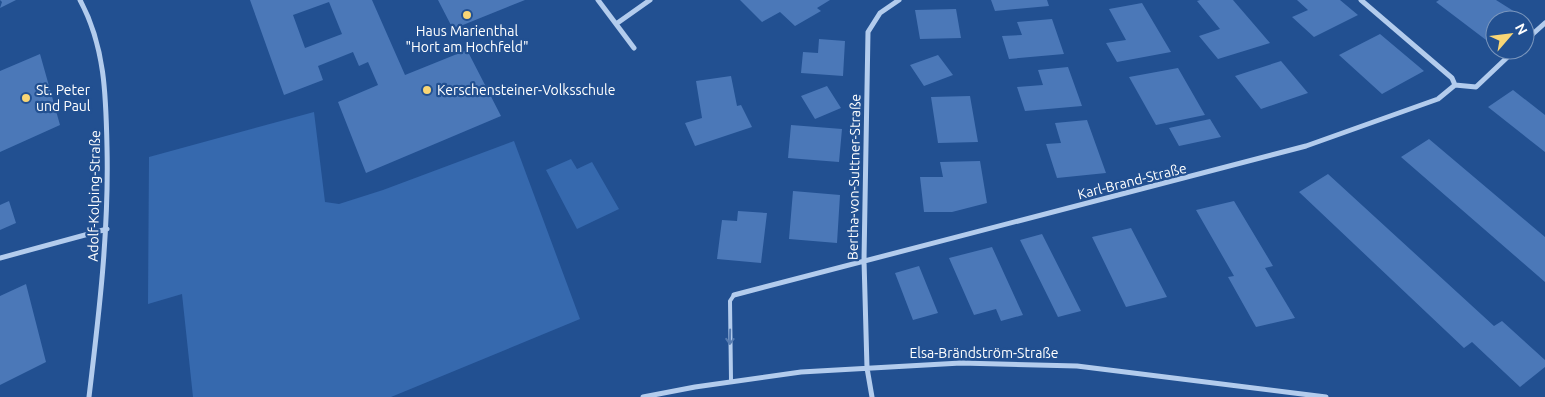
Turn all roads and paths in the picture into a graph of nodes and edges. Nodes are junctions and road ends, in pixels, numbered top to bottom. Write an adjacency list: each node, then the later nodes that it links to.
1 (80, 0): 12 (street, Adolf-Kolping-Straße)
2 (598, 0): 7 (street)
3 (650, 0): 7 (street)
4 (899, 0): 14 (street, Bertha-von-Suttner-Straße)
5 (1361, 0): 11 (street)
6 (1545, 23): 8 (street)
7 (616, 24): 9 (street)
8 (1535, 32)
9 (634, 48)
10 (1504, 60): 11 (street)
11 (1454, 85): 14 (street, Karl-Brand-Straße)
12 (107, 228): 13 (street); 18 (street, Adolf-Kolping-Straße)
13 (0, 258)
14 (864, 260): 15 (street, Karl-Brand-Straße); 16 (street, Bertha-von-Suttner-Straße)
15 (734, 295): 17 (lane, one-way to 17)
16 (867, 368): 17 (street, Elsa-Brändström-Straße); 20 (street, Bertha-von-Suttner-Straße); 21 (street, Elsa-Brändström-Straße)
17 (731, 380): 19 (street, Elsa-Brändström-Straße)
18 (89, 397)
19 (642, 397)
20 (872, 397)
21 (1326, 397)

